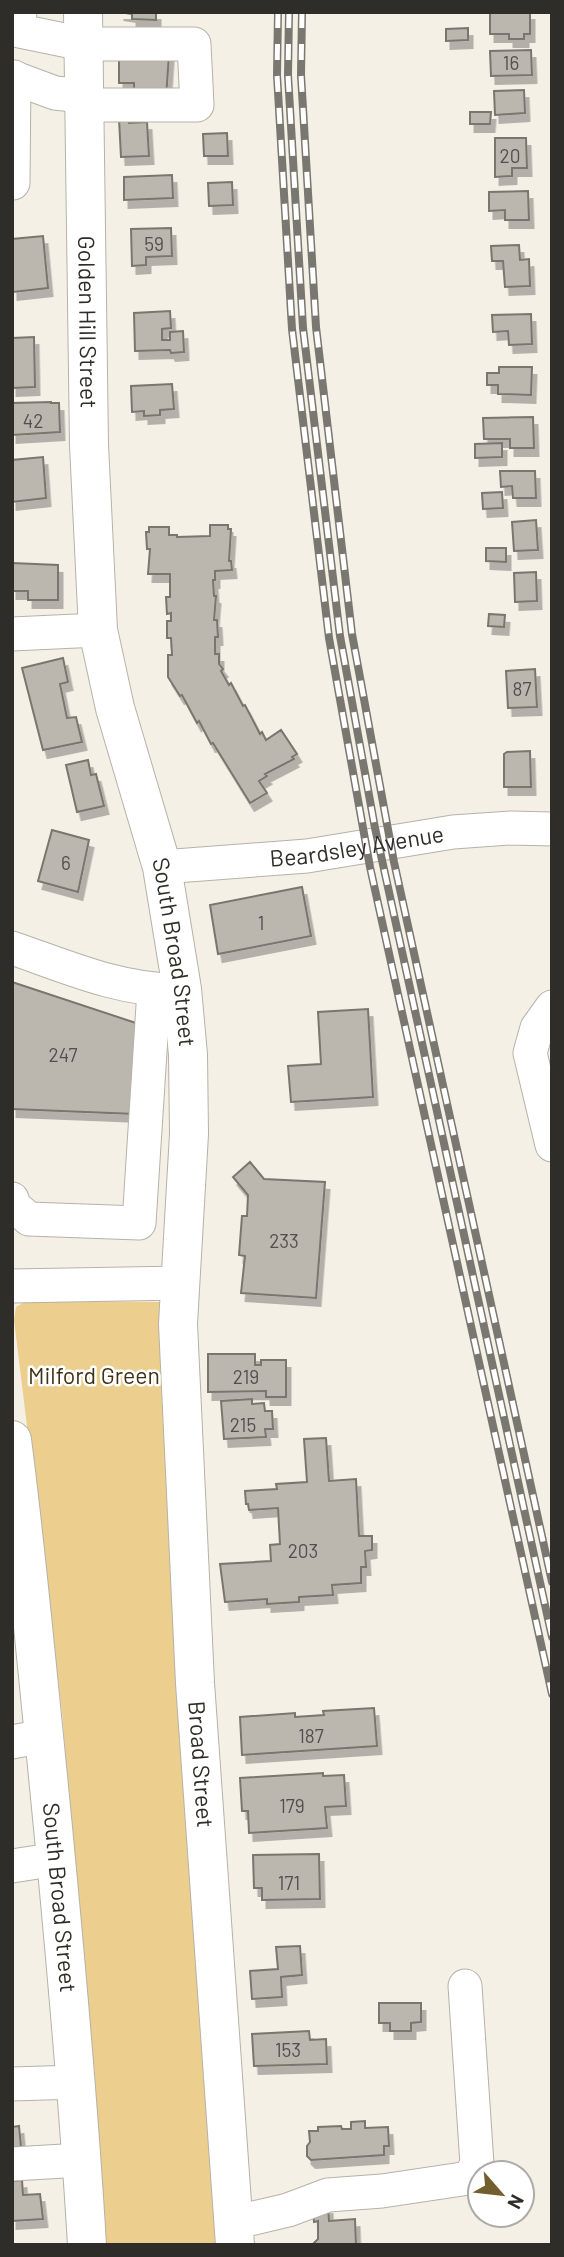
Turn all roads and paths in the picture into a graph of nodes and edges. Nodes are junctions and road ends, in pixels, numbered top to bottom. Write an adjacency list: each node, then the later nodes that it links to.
1 (20, 12): 2 (street)
2 (83, 28): 4 (main road, Golden Hill Street); 4 (street)
3 (13, 77): 4 (street); 5 (street)
4 (83, 100): 6 (main road, Golden Hill Street)
5 (13, 183)
6 (98, 630): 7 (street); 9 (main road, South Broad Street)
7 (12, 634)
8 (552, 829): 9 (street, Beardsley Avenue)
9 (163, 867): 11 (main road, South Broad Street)
10 (12, 948): 11 (street)
11 (168, 990): 14 (street); 15 (main road, South Broad Street)
12 (552, 1007): 13 (street)
13 (552, 1145)
14 (12, 1199)
15 (181, 1283): 16 (street); 27 (main road, Broad Street)
16 (12, 1286)
17 (12, 1440): 18 (main road)
18 (19, 1554): 19 (main road, South Broad Street)
19 (28, 1739): 20 (main road, South Broad Street)
20 (57, 1859): 21 (street); 23 (main road, South Broad Street)
21 (12, 1866)
22 (465, 1986): 27 (street)
23 (77, 2082): 24 (street); 25 (main road, South Broad Street)
24 (12, 2084)
25 (82, 2160): 26 (street); 28 (main road, South Broad Street)
26 (12, 2164)
27 (234, 2234)
28 (87, 2245)

